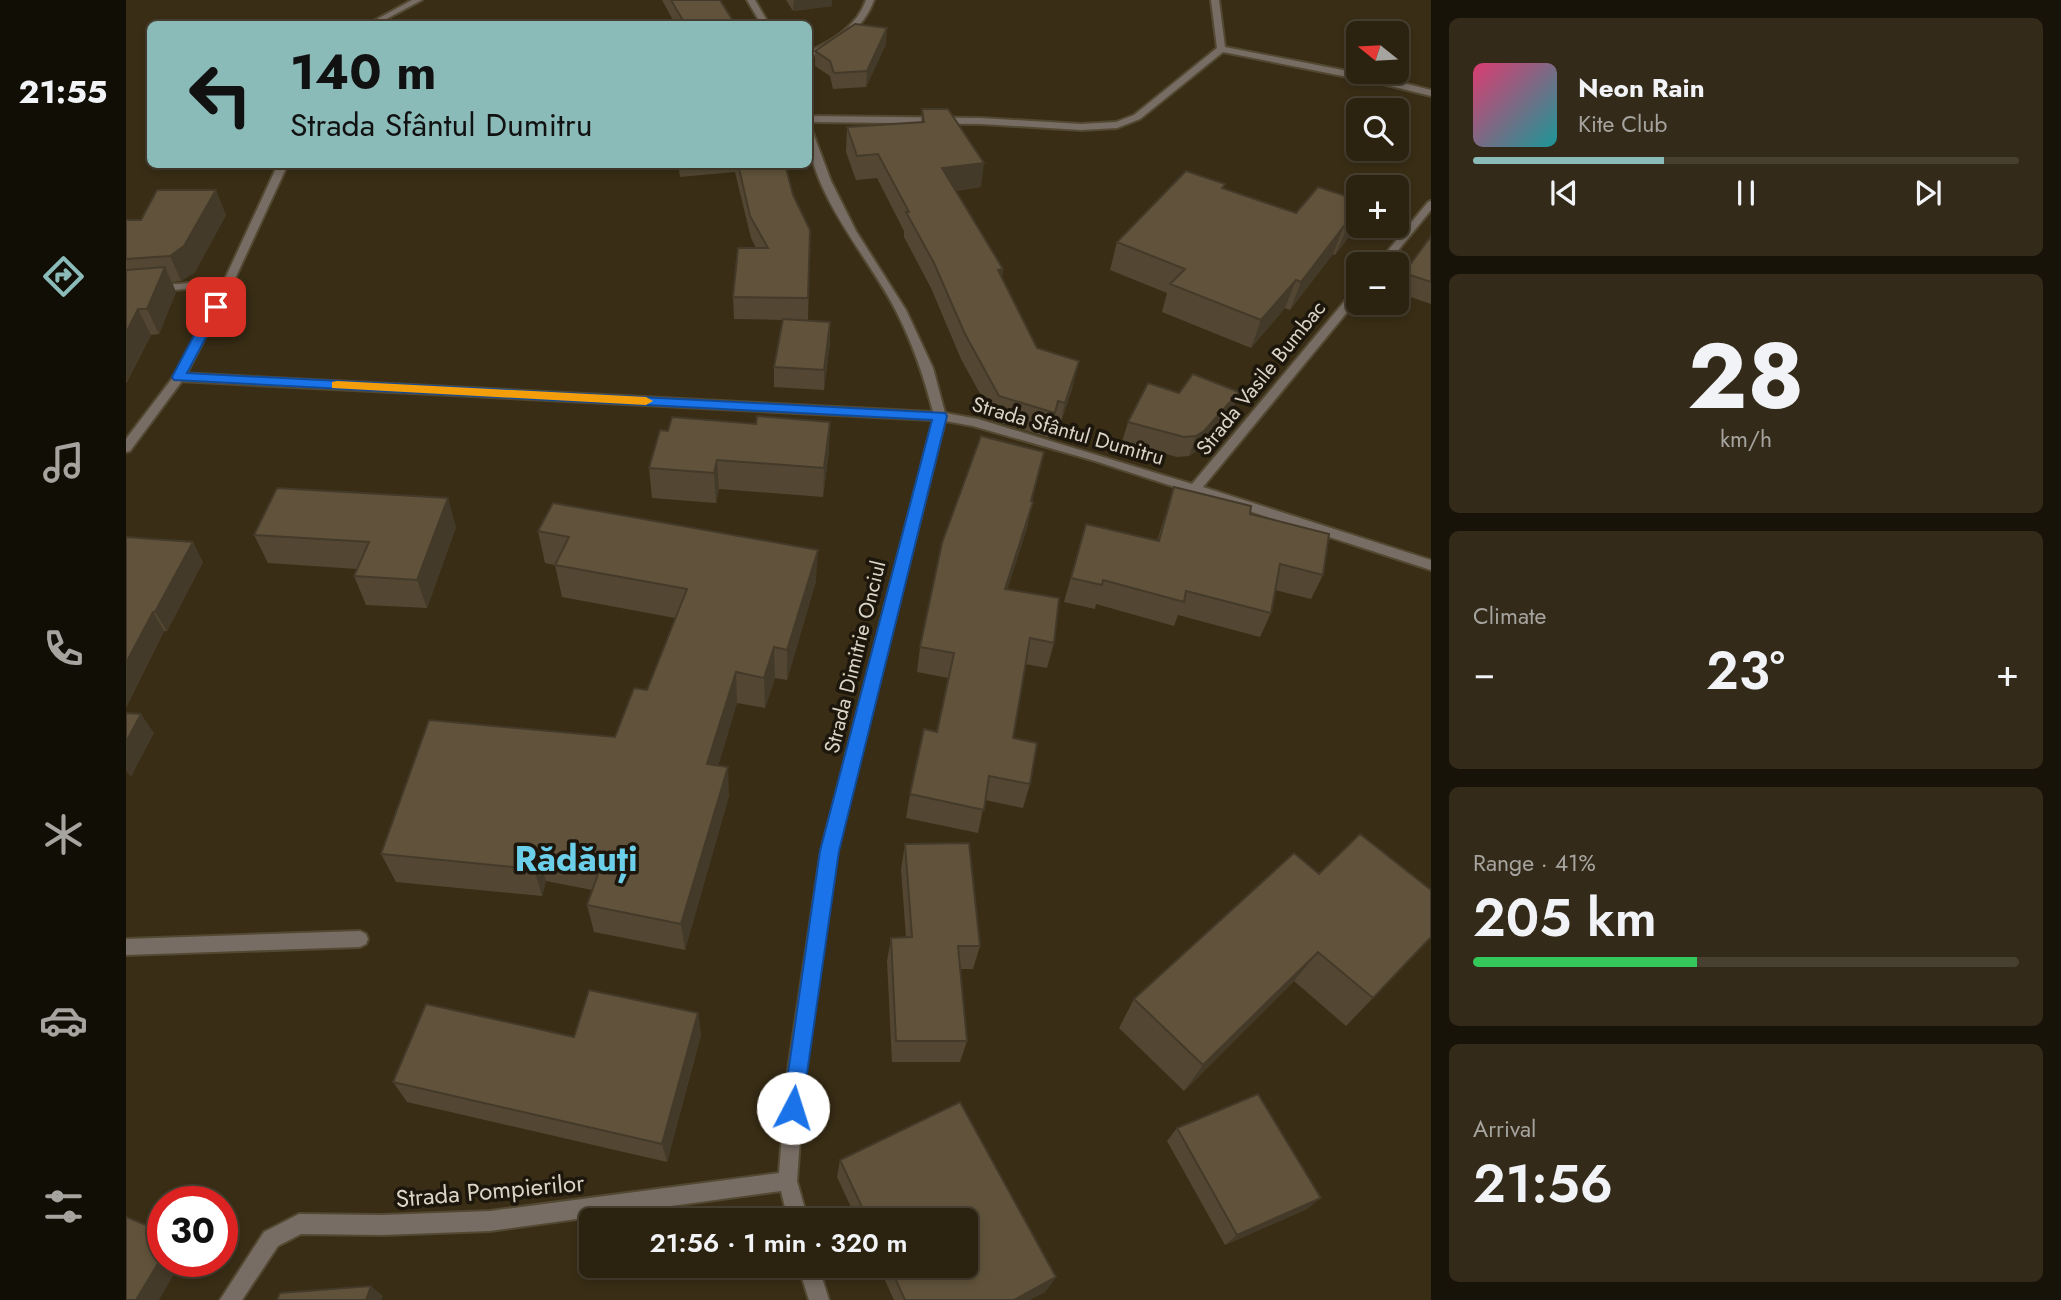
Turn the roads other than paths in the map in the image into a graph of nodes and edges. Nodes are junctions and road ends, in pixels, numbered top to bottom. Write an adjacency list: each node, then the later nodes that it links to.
1 (418, 0): 5 (street)
2 (751, 0): 6 (street)
3 (870, 0): 8 (street)
4 (1215, 0): 7 (street)
5 (378, 21)
6 (763, 21)
7 (1221, 48): 9 (street); 10 (street)
8 (812, 53)
9 (1431, 93)
10 (812, 119)
11 (812, 143): 19 (street)
12 (281, 168): 15 (street)
13 (1431, 204): 14 (street)
14 (1392, 252)
15 (228, 283): 16 (street); 18 (street)
16 (126, 291)
17 (1346, 307): 21 (street, Strada Vasile Bumbac)
18 (179, 377): 19 (street, Strada Sfântul Dumitru); 20 (street)
19 (940, 416): 21 (street, Strada Sfântul Dumitru); 25 (street, Strada Dimitrie Onciul)
20 (126, 449)
21 (1195, 489): 22 (street, Strada Sfântul Dumitru)
22 (1431, 565)
23 (360, 939): 24 (street)
24 (126, 947)
25 (789, 1181): 26 (street, Strada Dimitrie Onciul); 28 (street, Strada Pompierilor)
26 (795, 1208)
27 (812, 1278): 29 (street)
28 (230, 1300)
29 (820, 1300)

